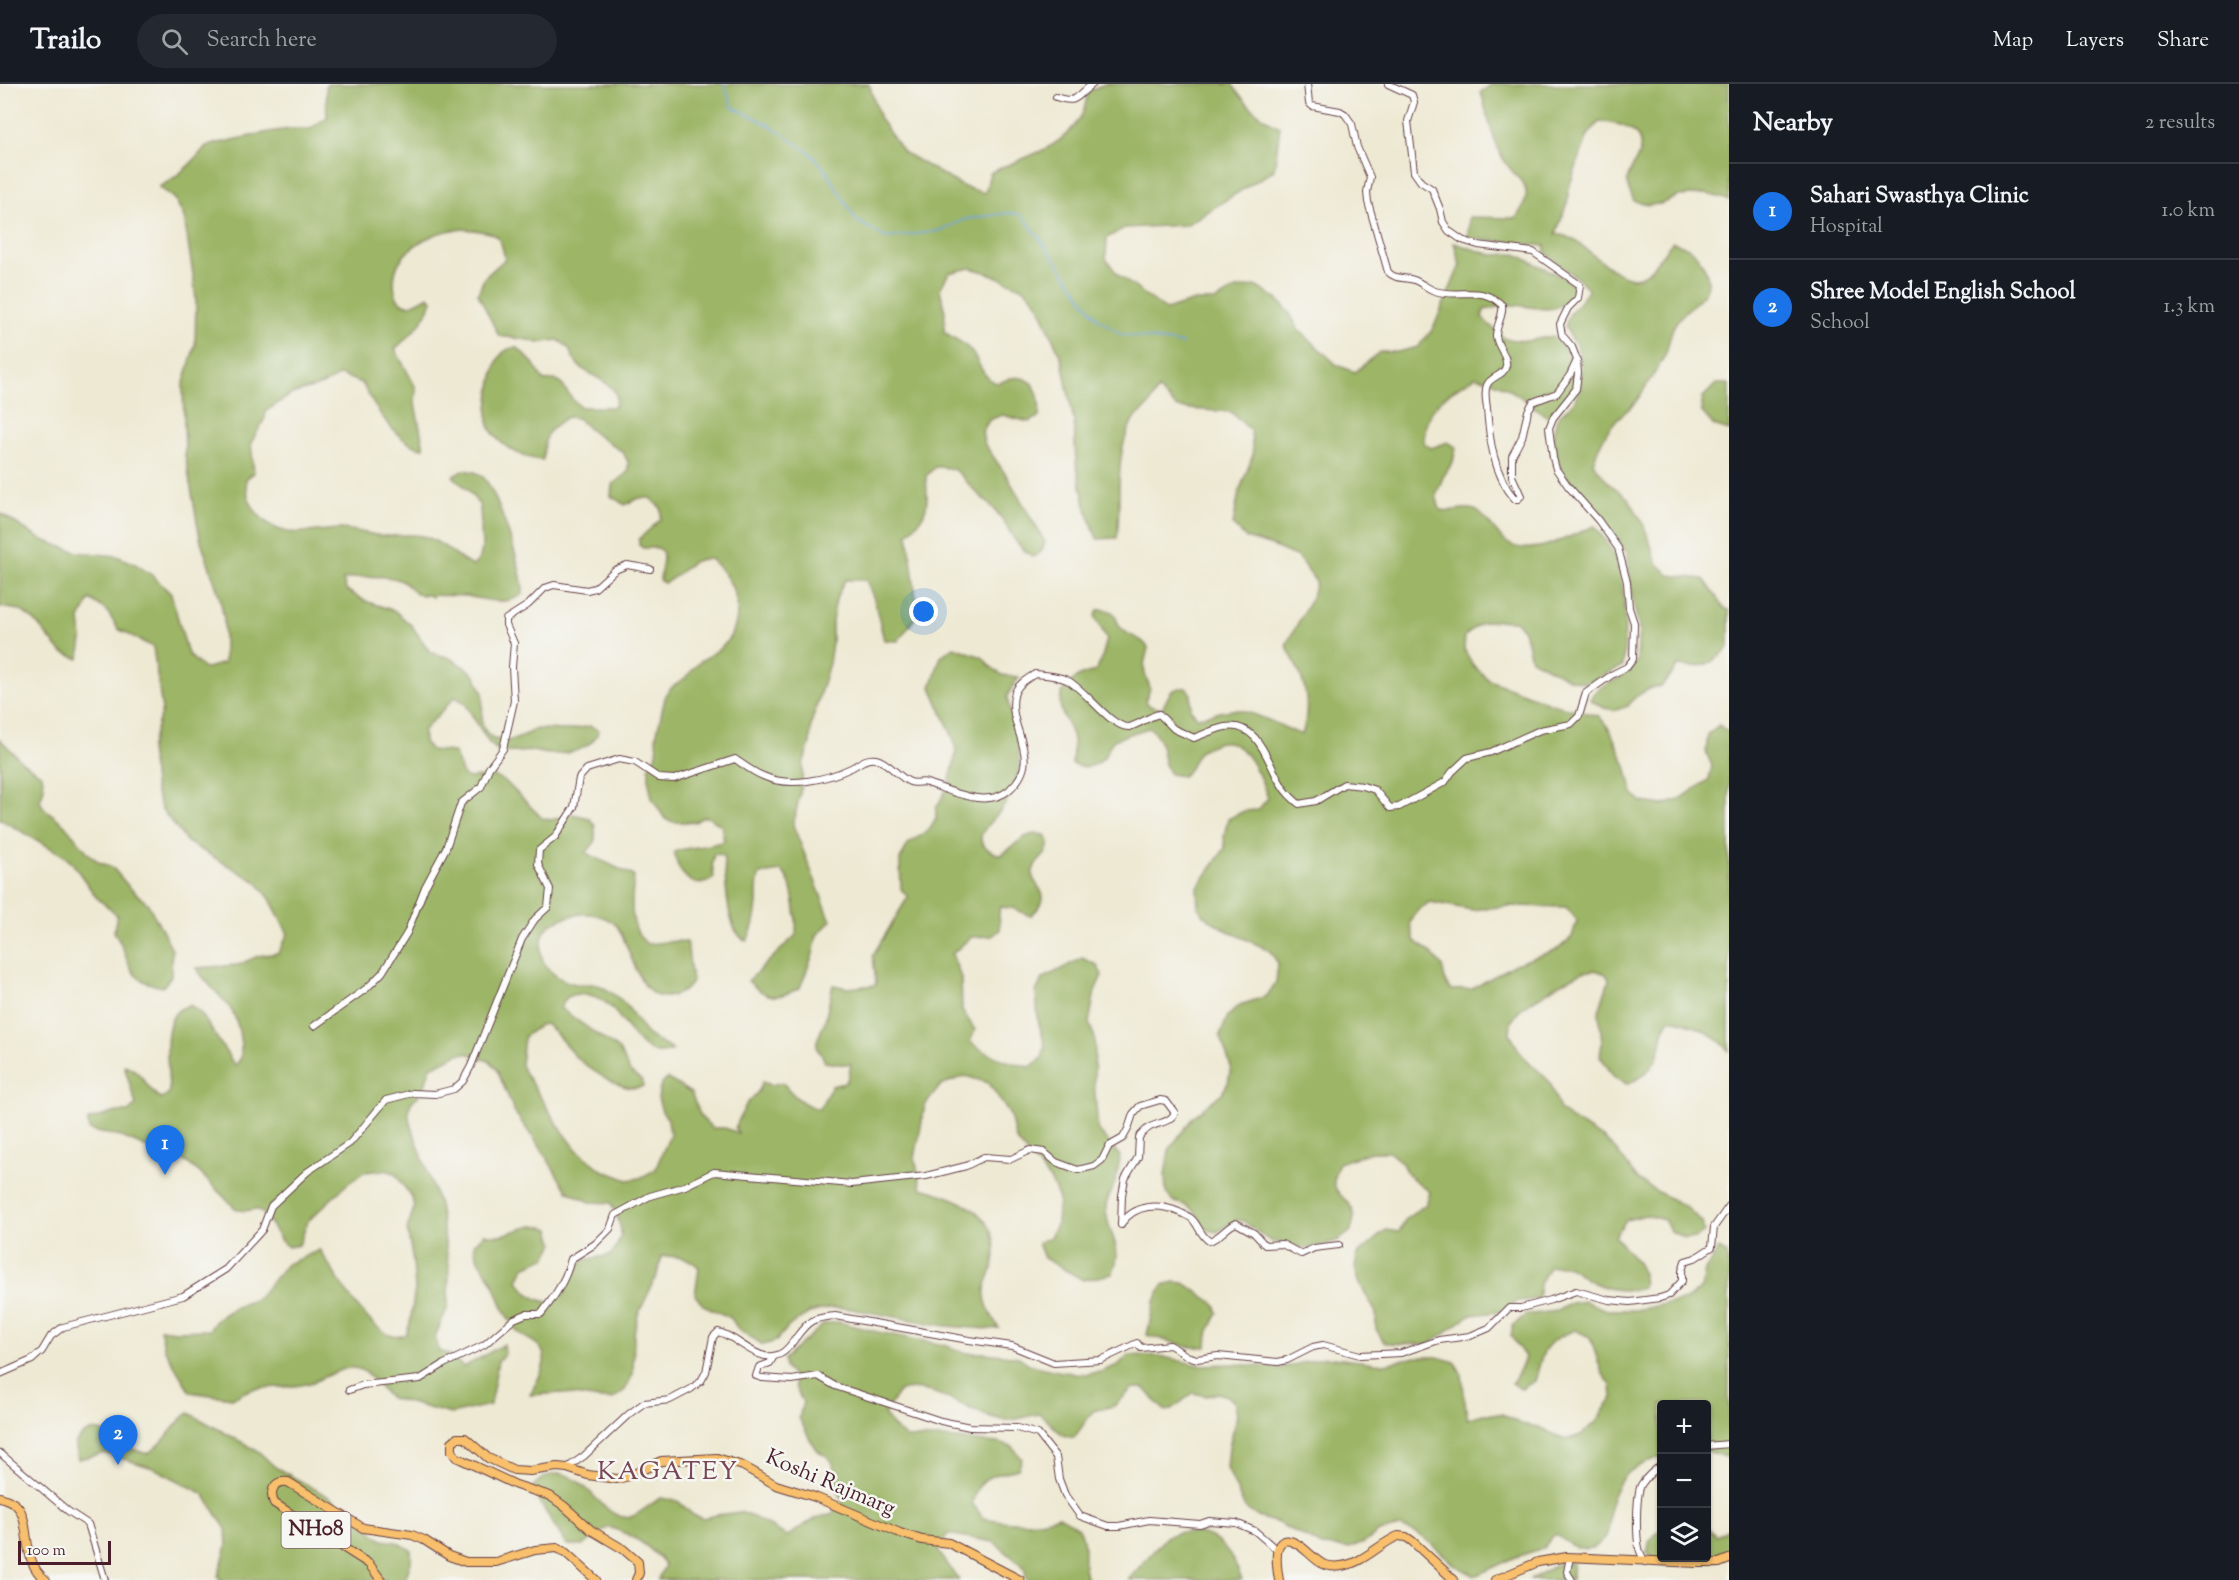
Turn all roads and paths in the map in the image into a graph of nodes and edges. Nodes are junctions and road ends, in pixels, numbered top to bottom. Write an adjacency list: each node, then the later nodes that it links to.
1 (1093, 84): 4 (street)
2 (1306, 84): 5 (street)
3 (1388, 84): 5 (street)
4 (1056, 97)
5 (1577, 360): 11 (street)
6 (650, 569): 7 (street)
7 (314, 1026)
8 (1729, 1206): 10 (street)
9 (1339, 1245): 12 (street)
10 (774, 1356): 16 (street); 19 (street)
11 (0, 1374)
12 (349, 1390)
13 (1729, 1444): 14 (street)
14 (1711, 1446)
15 (0, 1453): 24 (street)
16 (567, 1468): 27 (main road, Koshi Rajmarg); 28 (main road, Koshi Rajmarg)
17 (1657, 1469): 22 (street)
18 (0, 1497): 23 (main road)
19 (1277, 1550): 29 (main road); 30 (main road)
20 (1570, 1557): 22 (main road); 31 (main road); 32 (street)
21 (1729, 1558): 22 (main road)
22 (1646, 1562)
23 (46, 1580)
24 (105, 1580)
25 (381, 1580): 26 (main road, NH08)
26 (596, 1580)
27 (636, 1580)
28 (1020, 1580)
29 (1279, 1580)
30 (1454, 1580)
31 (1495, 1580)
32 (1572, 1580)

